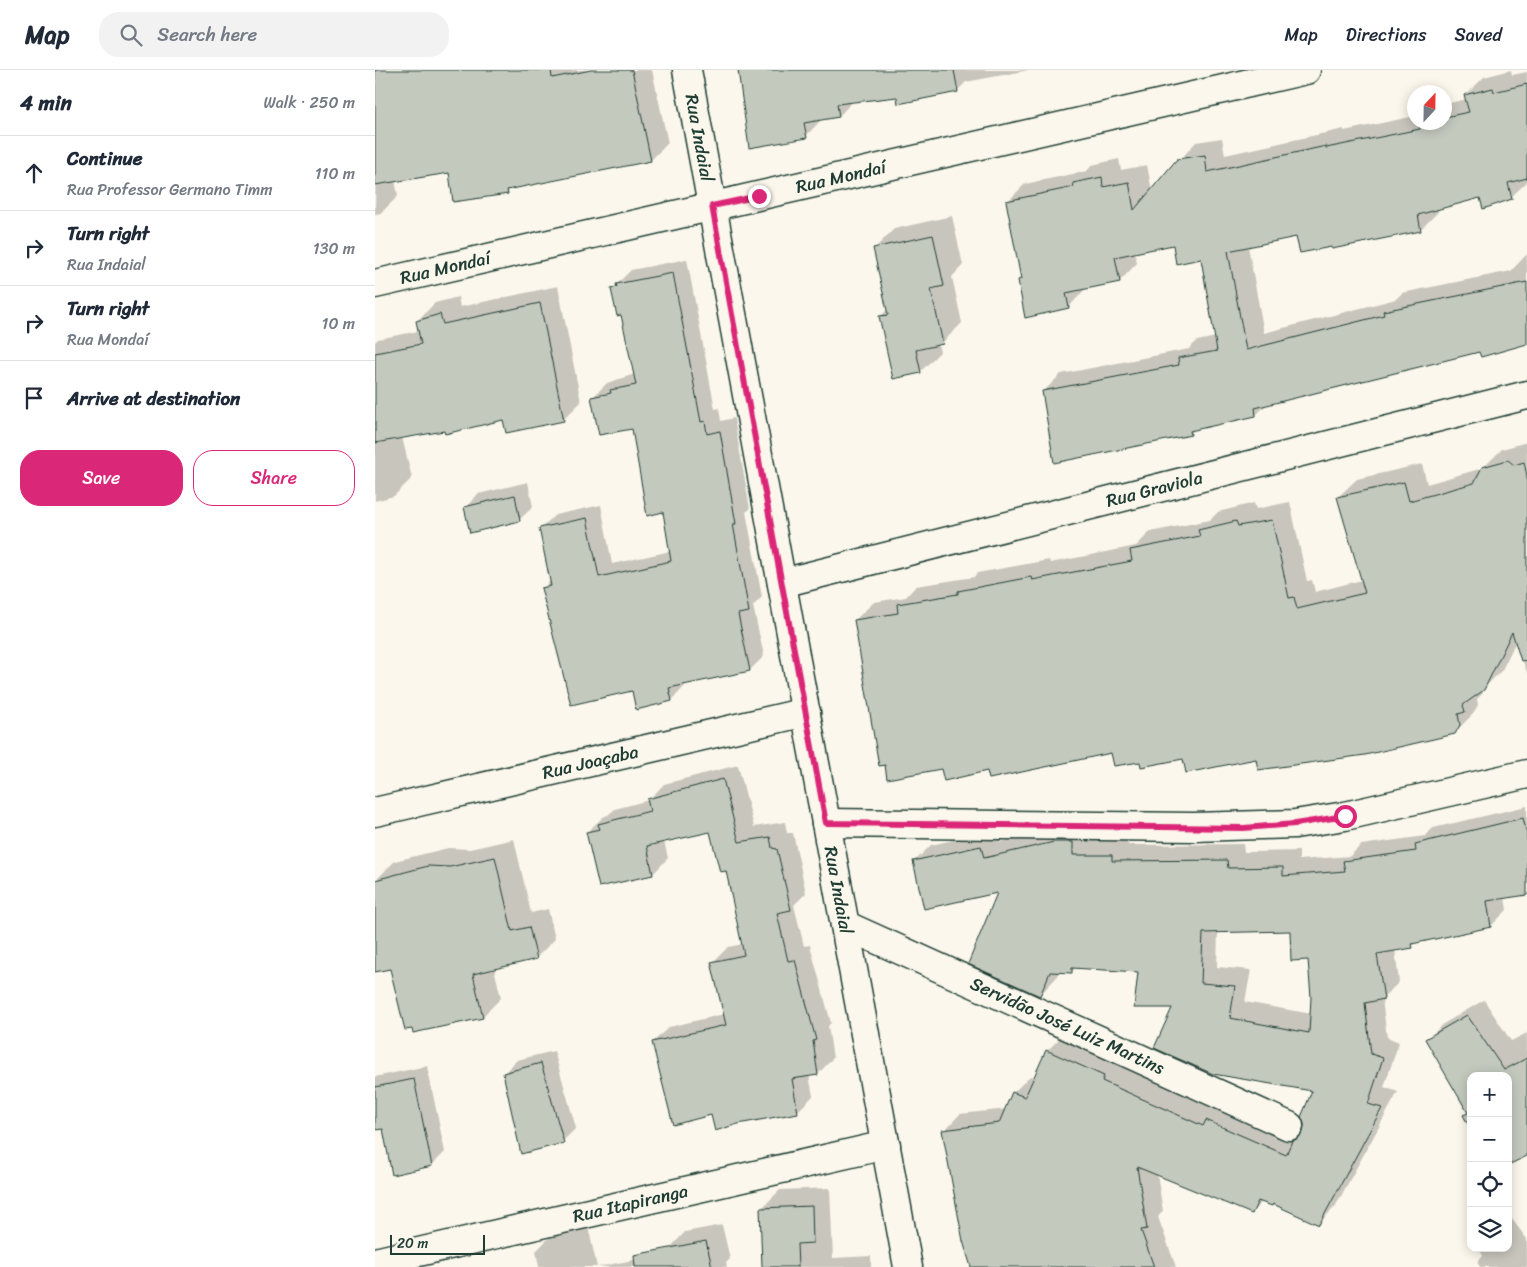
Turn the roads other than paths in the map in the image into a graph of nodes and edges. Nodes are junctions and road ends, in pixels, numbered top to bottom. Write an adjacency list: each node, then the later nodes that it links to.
1 (687, 70): 3 (street, Rua Indaial)
2 (1306, 70): 3 (street, Rua Mondaí)
3 (712, 206): 4 (street, Rua Mondaí); 6 (street, Rua Indaial)
4 (375, 284)
5 (1527, 395): 6 (street, Rua Graviola)
6 (782, 582): 7 (street, Rua Indaial)
7 (806, 712): 9 (street, Rua Joaçaba); 10 (street, Rua Indaial)
8 (1527, 774): 10 (street)
9 (375, 812)
10 (826, 823): 11 (street, Rua Indaial)
11 (845, 924): 12 (street, Servidão José Luiz Martins); 13 (street, Rua Indaial)
12 (1289, 1126)
13 (886, 1145): 14 (street, Rua Itapiranga); 15 (street, Rua Indaial)
14 (375, 1262)
15 (908, 1267)

